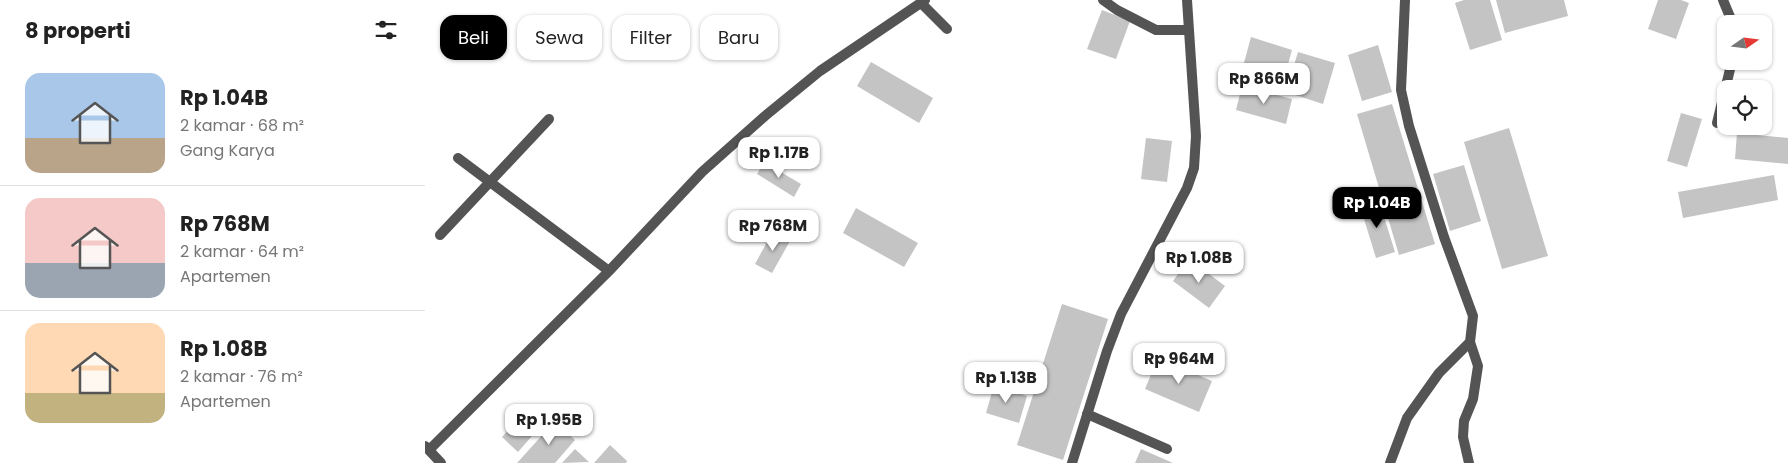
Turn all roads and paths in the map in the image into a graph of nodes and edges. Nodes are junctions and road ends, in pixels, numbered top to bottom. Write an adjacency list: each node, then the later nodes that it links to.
1 (1103, 0): 8 (street)
2 (1187, 0): 8 (street)
3 (1405, 0): 14 (street)
4 (1723, 0): 6 (street)
5 (923, 1): 7 (street); 13 (street)
6 (1729, 15)
7 (947, 29)
8 (1188, 30): 15 (street)
9 (549, 119): 11 (street)
10 (458, 158): 11 (street)
11 (490, 182): 12 (street); 13 (street)
12 (440, 235)
13 (609, 270): 16 (street)
14 (1470, 342): 20 (street); 21 (street)
15 (1087, 414): 17 (street); 19 (street)
16 (427, 448): 18 (street)
17 (1167, 449)
18 (441, 463)
19 (1072, 463)
20 (1390, 463)
21 (1469, 463)

